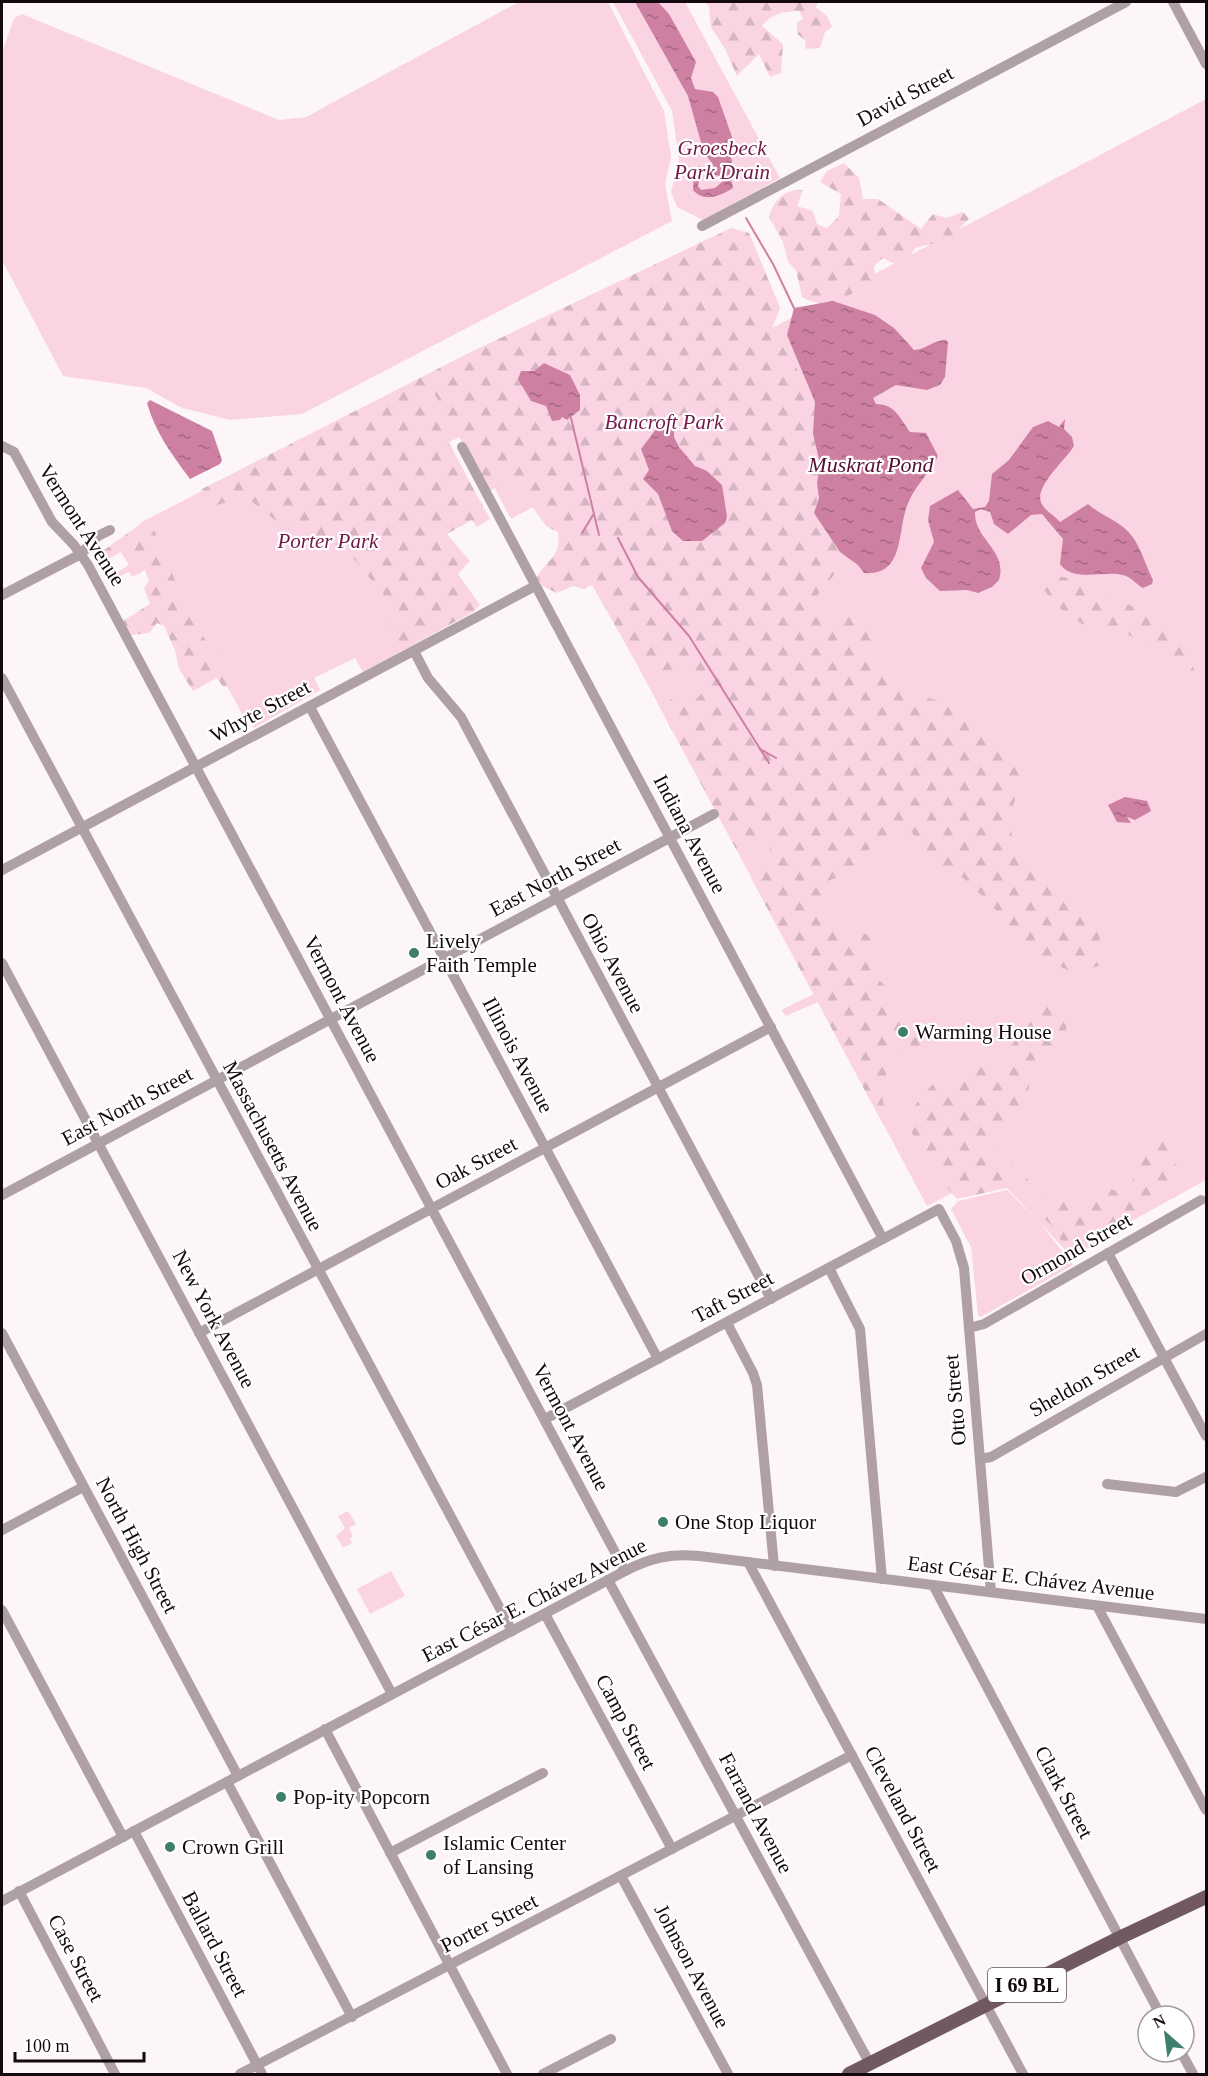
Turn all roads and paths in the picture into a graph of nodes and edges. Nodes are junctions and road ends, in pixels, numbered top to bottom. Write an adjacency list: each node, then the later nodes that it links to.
1 (1126, 2): 4 (street, David Street)
2 (1173, 2): 3 (street)
3 (1206, 64)
4 (702, 226)
5 (2, 446): 8 (street, Vermont Avenue)
6 (462, 447): 9 (street, Indiana Avenue)
7 (110, 530): 8 (street)
8 (81, 554): 10 (street); 14 (street, Vermont Avenue)
9 (535, 586): 11 (street, Whyte Street); 17 (street, Indiana Avenue)
10 (2, 595)
11 (414, 651): 13 (street, Whyte Street); 19 (street, Ohio Avenue)
12 (2, 678): 16 (street, Massachusetts Avenue)
13 (310, 707): 14 (street, Whyte Street); 20 (street, Illinois Avenue)
14 (196, 767): 16 (street, Whyte Street); 22 (street, Vermont Avenue)
15 (714, 814): 17 (street, East North Street)
16 (81, 828): 18 (street, Whyte Street); 24 (street, Massachusetts Avenue)
17 (670, 838): 19 (street, East North Street); 23 (street, Indiana Avenue)
18 (2, 870)
19 (556, 898): 20 (street, East North Street); 25 (street, Ohio Avenue)
20 (444, 958): 22 (street, East North Street); 27 (street, Illinois Avenue)
21 (2, 963): 26 (street, New York Avenue)
22 (331, 1019): 24 (street, East North Street); 30 (street, Vermont Avenue)
23 (771, 1027): 25 (street, Oak Street); 32 (street, Indiana Avenue)
24 (216, 1080): 26 (street, East North Street); 35 (street, Massachusetts Avenue)
25 (658, 1088): 27 (street, Oak Street); 36 (street, Ohio Avenue)
26 (98, 1143): 28 (street, East North Street); 40 (street, New York Avenue)
27 (546, 1148): 30 (street, Oak Street); 43 (street, Illinois Avenue)
28 (2, 1195)
29 (1201, 1200): 33 (street, Ormond Street)
30 (432, 1208): 35 (street, Oak Street); 44 (street, Vermont Avenue)
31 (939, 1209): 32 (street, Taft Street); 38 (street, Otto Street)
32 (883, 1239): 34 (street, Taft Street)
33 (1108, 1252): 38 (street, Ormond Street); 42 (street)
34 (829, 1268): 36 (street, Taft Street); 54 (street)
35 (318, 1269): 40 (street, Oak Street); 62 (street, Massachusetts Avenue)
36 (771, 1299): 37 (street, Taft Street)
37 (727, 1323): 43 (street, Taft Street); 52 (street)
38 (969, 1328): 46 (street, Otto Street)
39 (2, 1333): 49 (street, North High Street)
40 (199, 1333): 63 (street, New York Avenue)
41 (1206, 1334): 42 (street, Sheldon Street)
42 (1164, 1358): 45 (street); 46 (street, Sheldon Street)
43 (658, 1359): 44 (street, Taft Street)
44 (545, 1419): 53 (street, Vermont Avenue)
45 (1206, 1436)
46 (980, 1459): 57 (street, Otto Street)
47 (1206, 1477): 48 (street)
48 (1107, 1484)
49 (83, 1487): 50 (street); 67 (street, North High Street)
50 (2, 1530)
51 (748, 1562): 52 (street, East César E. Chávez Avenue); 53 (street, East César E. Chávez Avenue); 65 (street, Cleveland Street)
52 (774, 1566): 54 (street, East César E. Chávez Avenue)
53 (625, 1571): 55 (street, East César E. Chávez Avenue)
54 (882, 1579): 56 (street, East César E. Chávez Avenue)
55 (608, 1580): 60 (street, East César E. Chávez Avenue); 70 (street, Farrand Avenue)
56 (933, 1585): 57 (street, East César E. Chávez Avenue); 80 (street, Clark Street)
57 (991, 1592): 58 (street, East César E. Chávez Avenue)
58 (1097, 1606): 61 (street, East César E. Chávez Avenue); 69 (street)
59 (2, 1610): 72 (street)
60 (545, 1614): 62 (street, East César E. Chávez Avenue); 73 (street, Camp Street)
61 (1206, 1619)
62 (512, 1631): 63 (street, East César E. Chávez Avenue)
63 (392, 1694): 64 (street, East César E. Chávez Avenue)
64 (325, 1729): 67 (street, East César E. Chávez Avenue); 74 (street)
65 (852, 1755): 70 (street, Porter Street); 83 (street, Cleveland Street)
66 (543, 1773): 74 (street)
67 (238, 1776): 68 (street, East César E. Chávez Avenue)
68 (228, 1782): 71 (street, East César E. Chávez Avenue); 84 (street)
69 (1206, 1810)
70 (736, 1816): 73 (street, Porter Street); 86 (street, Farrand Avenue)
71 (134, 1831): 72 (street, East César E. Chávez Avenue); 87 (street, Ballard Street)
72 (123, 1837): 77 (street, East César E. Chávez Avenue)
73 (672, 1849): 75 (street, Porter Street)
74 (390, 1853): 81 (street)
75 (621, 1876): 81 (street, Porter Street); 92 (street, Johnson Avenue)
76 (2, 1886): 79 (street)
77 (19, 1891): 79 (street, East César E. Chávez Avenue); 88 (street, Case Street)
78 (1206, 1898): 80 (main road, I 69 BL)
79 (4, 1899)
80 (1119, 1938): 82 (street, Clark Street); 83 (main road, I 69 BL)
81 (449, 1966): 84 (street, Porter Street); 90 (street)
82 (1155, 2004)
83 (986, 2006): 86 (main road, I 69 BL); 94 (street, Cleveland Street)
84 (352, 2017): 87 (street, Porter Street)
85 (611, 2039): 91 (street)
86 (870, 2064): 93 (main road, I 69 BL)
87 (260, 2070): 89 (street, Porter Street)
88 (115, 2074)
89 (240, 2074)
90 (507, 2074)
91 (543, 2074)
92 (728, 2074)
93 (849, 2074)
94 (1023, 2074)

